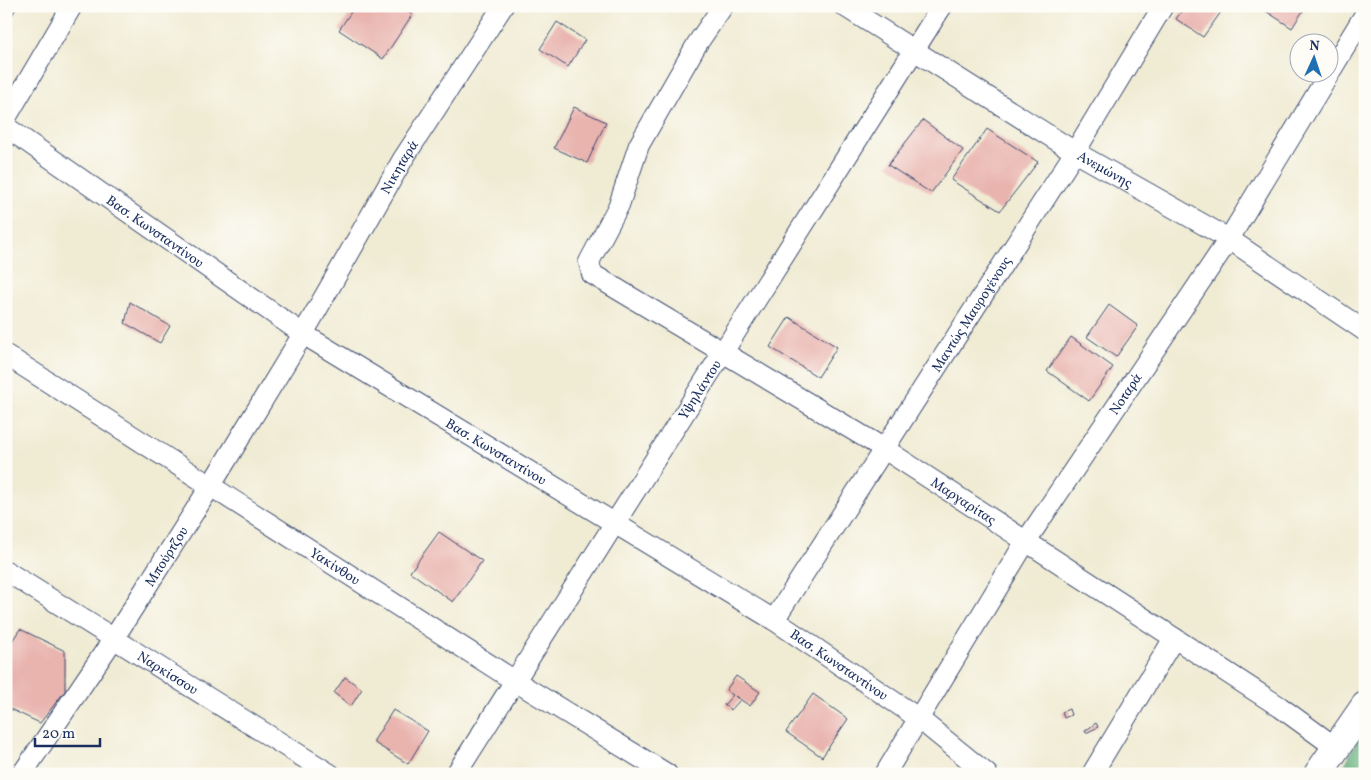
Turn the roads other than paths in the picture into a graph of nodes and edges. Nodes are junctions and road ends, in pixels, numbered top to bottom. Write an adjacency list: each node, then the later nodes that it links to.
1 (72, 6): 9 (street)
2 (503, 6): 14 (street, Νικηταρά)
3 (723, 6): 15 (street, Μαργαρίτας)
4 (844, 6): 8 (street, Ανεμώνης)
5 (942, 6): 8 (street, Υψηλάντου)
6 (1163, 6): 11 (street, Μαντώς Μαυρογένους)
7 (1365, 14): 12 (street, Νοταρά)
8 (914, 51): 11 (street, Ανεμώνης); 15 (street, Υψηλάντου)
9 (6, 118)
10 (6, 126): 14 (street, Βασ. Κωνσταντίνου)
11 (1075, 152): 12 (street, Ανεμώνης); 17 (street, Μαντώς Μαυρογένους)
12 (1229, 239): 13 (street, Ανεμώνης); 20 (street, Νοταρά)
13 (1365, 331)
14 (304, 334): 18 (street, Μπούρτζου); 19 (street, Βασ. Κωνσταντίνου)
15 (723, 352): 17 (street, Μαργαρίτας); 19 (street, Υψηλάντου)
16 (6, 355): 18 (street, Υακίνθου)
17 (883, 448): 20 (street, Μαργαρίτας); 22 (street, Μαντώς Μαυρογένους)
18 (210, 487): 23 (street, Μπούρτζου); 25 (street, Υακίνθου)
19 (615, 523): 22 (street, Βασ. Κωνσταντίνου); 25 (street, Υψηλάντου)
20 (1026, 542): 24 (street, Μαργαρίτας); 27 (street, Νοταρά)
21 (6, 571): 23 (street, Ναρκίσσου)
22 (774, 620): 27 (street, Βασ. Κωνσταντίνου)
23 (114, 638): 29 (street, Μπούρτζου); 30 (street, Ναρκίσσου)
24 (1174, 638): 28 (street, Μαργαρίτας); 35 (street)
25 (515, 681): 31 (street, Υψηλάντου); 32 (street, Υακίνθου)
26 (1365, 706): 28 (street)
27 (918, 718): 33 (street, Νοταρά); 34 (street, Βασ. Κωνσταντίνου)
28 (1335, 747): 36 (street)
29 (22, 774)
30 (330, 774)
31 (456, 774)
32 (667, 774)
33 (885, 774)
34 (987, 774)
35 (1092, 774)
36 (1318, 774)

